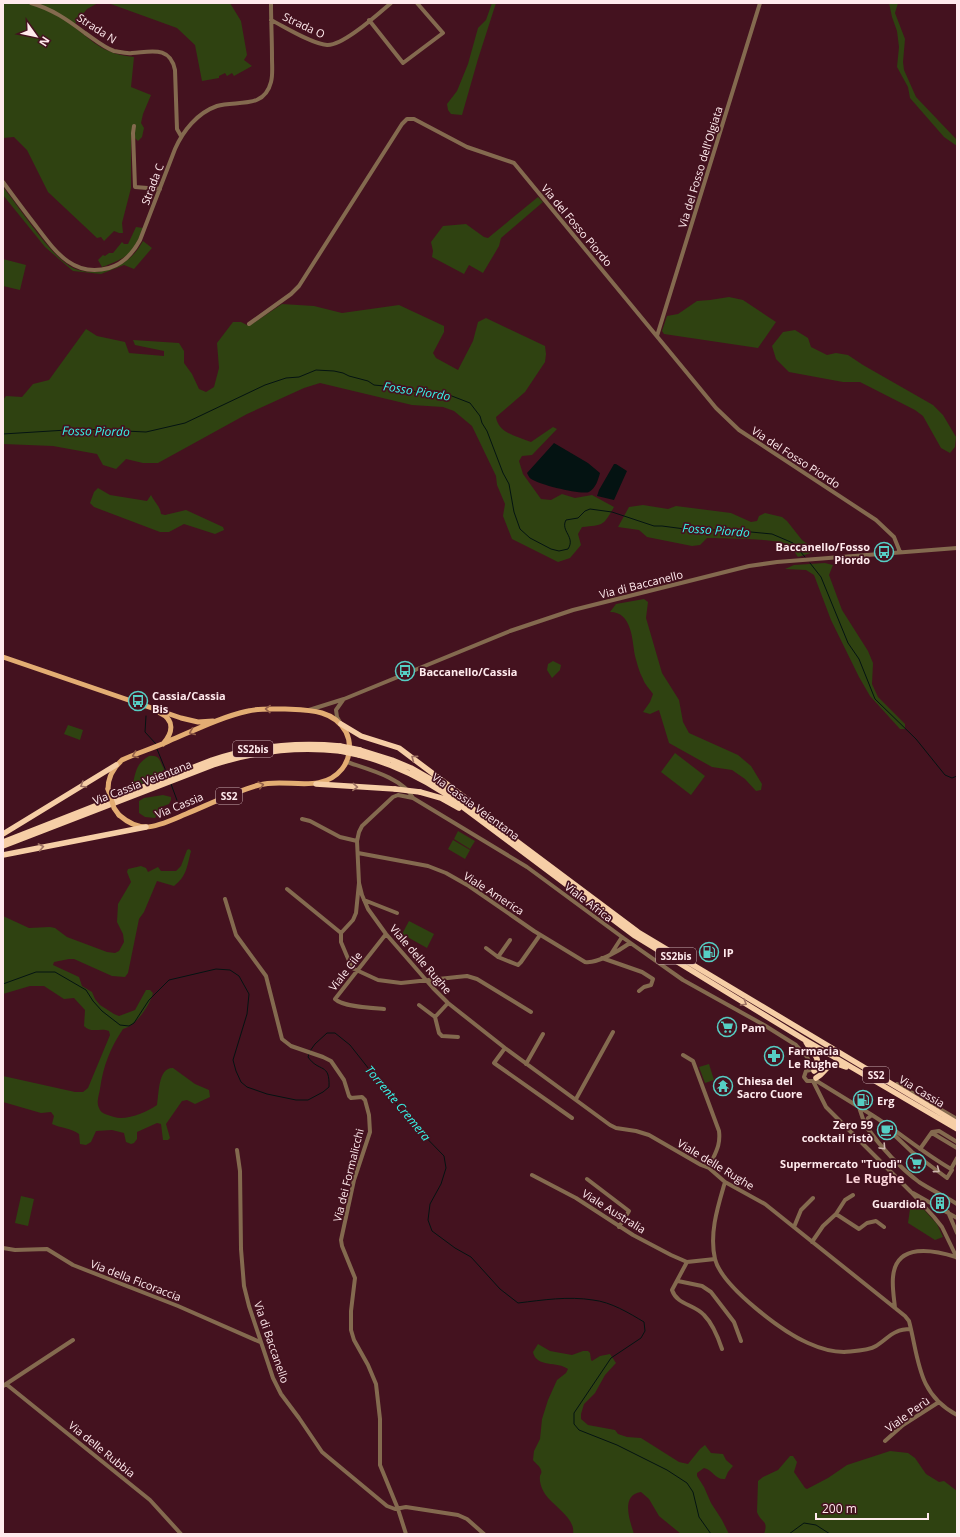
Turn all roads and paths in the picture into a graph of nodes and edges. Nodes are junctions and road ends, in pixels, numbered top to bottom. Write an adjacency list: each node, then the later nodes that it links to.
1 (31, 3): 11 (street, Strada N)
2 (271, 3): 8 (street, Strada C)
3 (391, 3): 9 (street, Strada O)
4 (417, 3): 7 (street)
5 (425, 3): 7 (street)
6 (760, 3): 15 (street, Via del Fosso dell'Olgiata)
7 (421, 7): 9 (street)
8 (271, 20): 9 (street, Strada O); 11 (street, Strada C)
9 (369, 20)
10 (134, 126): 13 (street)
11 (181, 136): 13 (street, Strada C)
12 (3, 182): 13 (street, Strada C)
13 (160, 189)
14 (249, 324): 15 (street, Via del Fosso Piordo)
15 (657, 336): 17 (street, Via del Fosso Piordo)
16 (957, 548): 17 (street, Via di Baccanello)
17 (900, 552): 19 (street, Via di Baccanello)
18 (3, 657): 20 (main road)
19 (344, 699): 21 (street, Via di Baccanello); 23 (street)
20 (154, 709): 22 (main road); 24 (main road)
21 (307, 710): 22 (main road, one-way to 22); 23 (main road)
22 (222, 719): 24 (main road, one-way to 24)
23 (341, 724): 25 (main road); 31 (highway, one-way to 23)
24 (158, 746): 26 (main road, one-way to 26)
25 (347, 762): 28 (main road, Via Cassia / SS2); 29 (street, Viale Africa)
26 (116, 765): 32 (main road, Via Cassia, bridge); 34 (highway, one-way to 34)
27 (164, 782): 31 (highway, Via Cassia Veientana / SS2bis, bridge); 36 (highway, Via Cassia Veientana / SS2bis); 37 (highway, Via Cassia Veientana / SS2bis)
28 (316, 784): 31 (highway, SS2, one-way to 31, bridge); 32 (main road, Via Cassia / SS2, one-way to 28)
29 (413, 798): 35 (street); 48 (street, Viale Africa)
30 (302, 819): 35 (street)
31 (485, 820): 33 (highway, Via Cassia Veientana / SS2bis)
32 (146, 828): 39 (highway, one-way to 32)
33 (498, 830): 63 (highway, Via Cassia Veientana / SS2bis); 67 (highway, Via Cassia Veientana / SS2bis, one-way to 67)
34 (3, 834)
35 (357, 841): 38 (street)
36 (3, 842)
37 (3, 846)
38 (358, 853): 40 (street); 47 (street, Viale America)
39 (3, 854)
40 (359, 883): 43 (street, Viale delle Rughe); 45 (street)
41 (287, 889): 45 (street)
42 (225, 899): 123 (street, Via dei Formalicchi)
43 (364, 899): 44 (street); 46 (street, Viale delle Rughe)
44 (397, 913)
45 (341, 933): 55 (street)
46 (386, 934): 55 (street, Viale Cile); 56 (street, Viale delle Rughe)
47 (540, 935): 53 (street); 54 (street, Viale America)
48 (622, 938): 50 (street, Viale Africa); 52 (street, Viale America)
49 (510, 940): 53 (street)
50 (630, 943): 52 (street, Viale America); 72 (street, Viale Africa)
51 (486, 948): 53 (street)
52 (610, 954): 54 (street, Viale America)
53 (498, 957)
54 (601, 958): 57 (street)
55 (357, 971): 56 (street); 60 (street, Viale Cile)
56 (426, 980): 58 (street, Viale delle Rughe); 61 (street)
57 (639, 991)
58 (448, 1003): 62 (street); 68 (street, Viale delle Rughe)
59 (418, 1005): 62 (street)
60 (384, 1009)
61 (531, 1012)
62 (435, 1017): 66 (street)
63 (795, 1027): 69 (highway, Via Cassia / SS2)
64 (613, 1032): 76 (street)
65 (544, 1034): 71 (street)
66 (458, 1037)
67 (805, 1040): 72 (highway); 73 (highway, Via Cassia / SS2)
68 (505, 1048): 71 (street, Viale delle Rughe); 79 (street)
69 (840, 1054): 75 (highway); 81 (highway, Via Cassia / SS2)
70 (682, 1055): 91 (street)
71 (526, 1064): 76 (street, Viale delle Rughe)
72 (812, 1070): 74 (street, Viale Africa); 74 (street, Viale Africa)
73 (856, 1070): 74 (highway); 84 (highway, Via Cassia / SS2)
74 (815, 1080): 77 (street); 96 (street, Viale Africa)
75 (897, 1084): 80 (street)
76 (576, 1099): 91 (street, Viale delle Rughe)
77 (859, 1106): 78 (street); 82 (street)
78 (872, 1115): 82 (street); 83 (street)
79 (572, 1118)
80 (957, 1119)
81 (957, 1124)
82 (865, 1125): 99 (street, one-way to 99)
83 (892, 1127): 88 (street); 92 (street, one-way to 92)
84 (957, 1129)
85 (932, 1132): 86 (street); 87 (street); 88 (street)
86 (957, 1142)
87 (957, 1148)
88 (920, 1149): 92 (street)
89 (237, 1150): 117 (street, Via di Baccanello)
90 (957, 1158): 92 (street)
91 (709, 1168): 95 (street, Viale delle Rughe)
92 (951, 1169)
93 (532, 1175): 103 (street, Viale Australia)
94 (587, 1179): 103 (street)
95 (725, 1182): 104 (street, Viale delle Rughe); 110 (street)
96 (911, 1192): 100 (street); 109 (street, Viale Africa)
97 (853, 1195): 101 (street)
98 (813, 1198): 104 (street)
99 (957, 1204)
100 (947, 1212): 102 (street); 106 (street)
101 (836, 1214): 105 (street); 107 (street)
102 (957, 1218)
103 (620, 1227): 111 (street, Viale Australia)
104 (794, 1227): 107 (street, Viale delle Rughe)
105 (884, 1227)
106 (957, 1233)
107 (812, 1242): 113 (street, Viale delle Rughe)
108 (3, 1248): 117 (street, Via della Ficoraccia)
109 (957, 1257): 113 (street)
110 (715, 1259): 111 (street); 114 (street)
111 (687, 1262): 112 (street)
112 (678, 1281): 116 (street); 118 (street)
113 (895, 1308): 114 (street, Viale delle Rughe)
114 (911, 1329): 120 (street, Viale delle Rughe)
115 (73, 1340): 119 (street)
116 (741, 1341)
117 (260, 1342): 123 (street, Via di Baccanello)
118 (722, 1349)
119 (4, 1385): 124 (street, Via delle Rubbia)
120 (940, 1402): 121 (street, Viale delle Rughe); 122 (street, Viale Perù)
121 (957, 1415)
122 (885, 1441)
123 (398, 1509): 125 (street); 126 (street)
124 (181, 1534)
125 (406, 1534)
126 (484, 1534)

